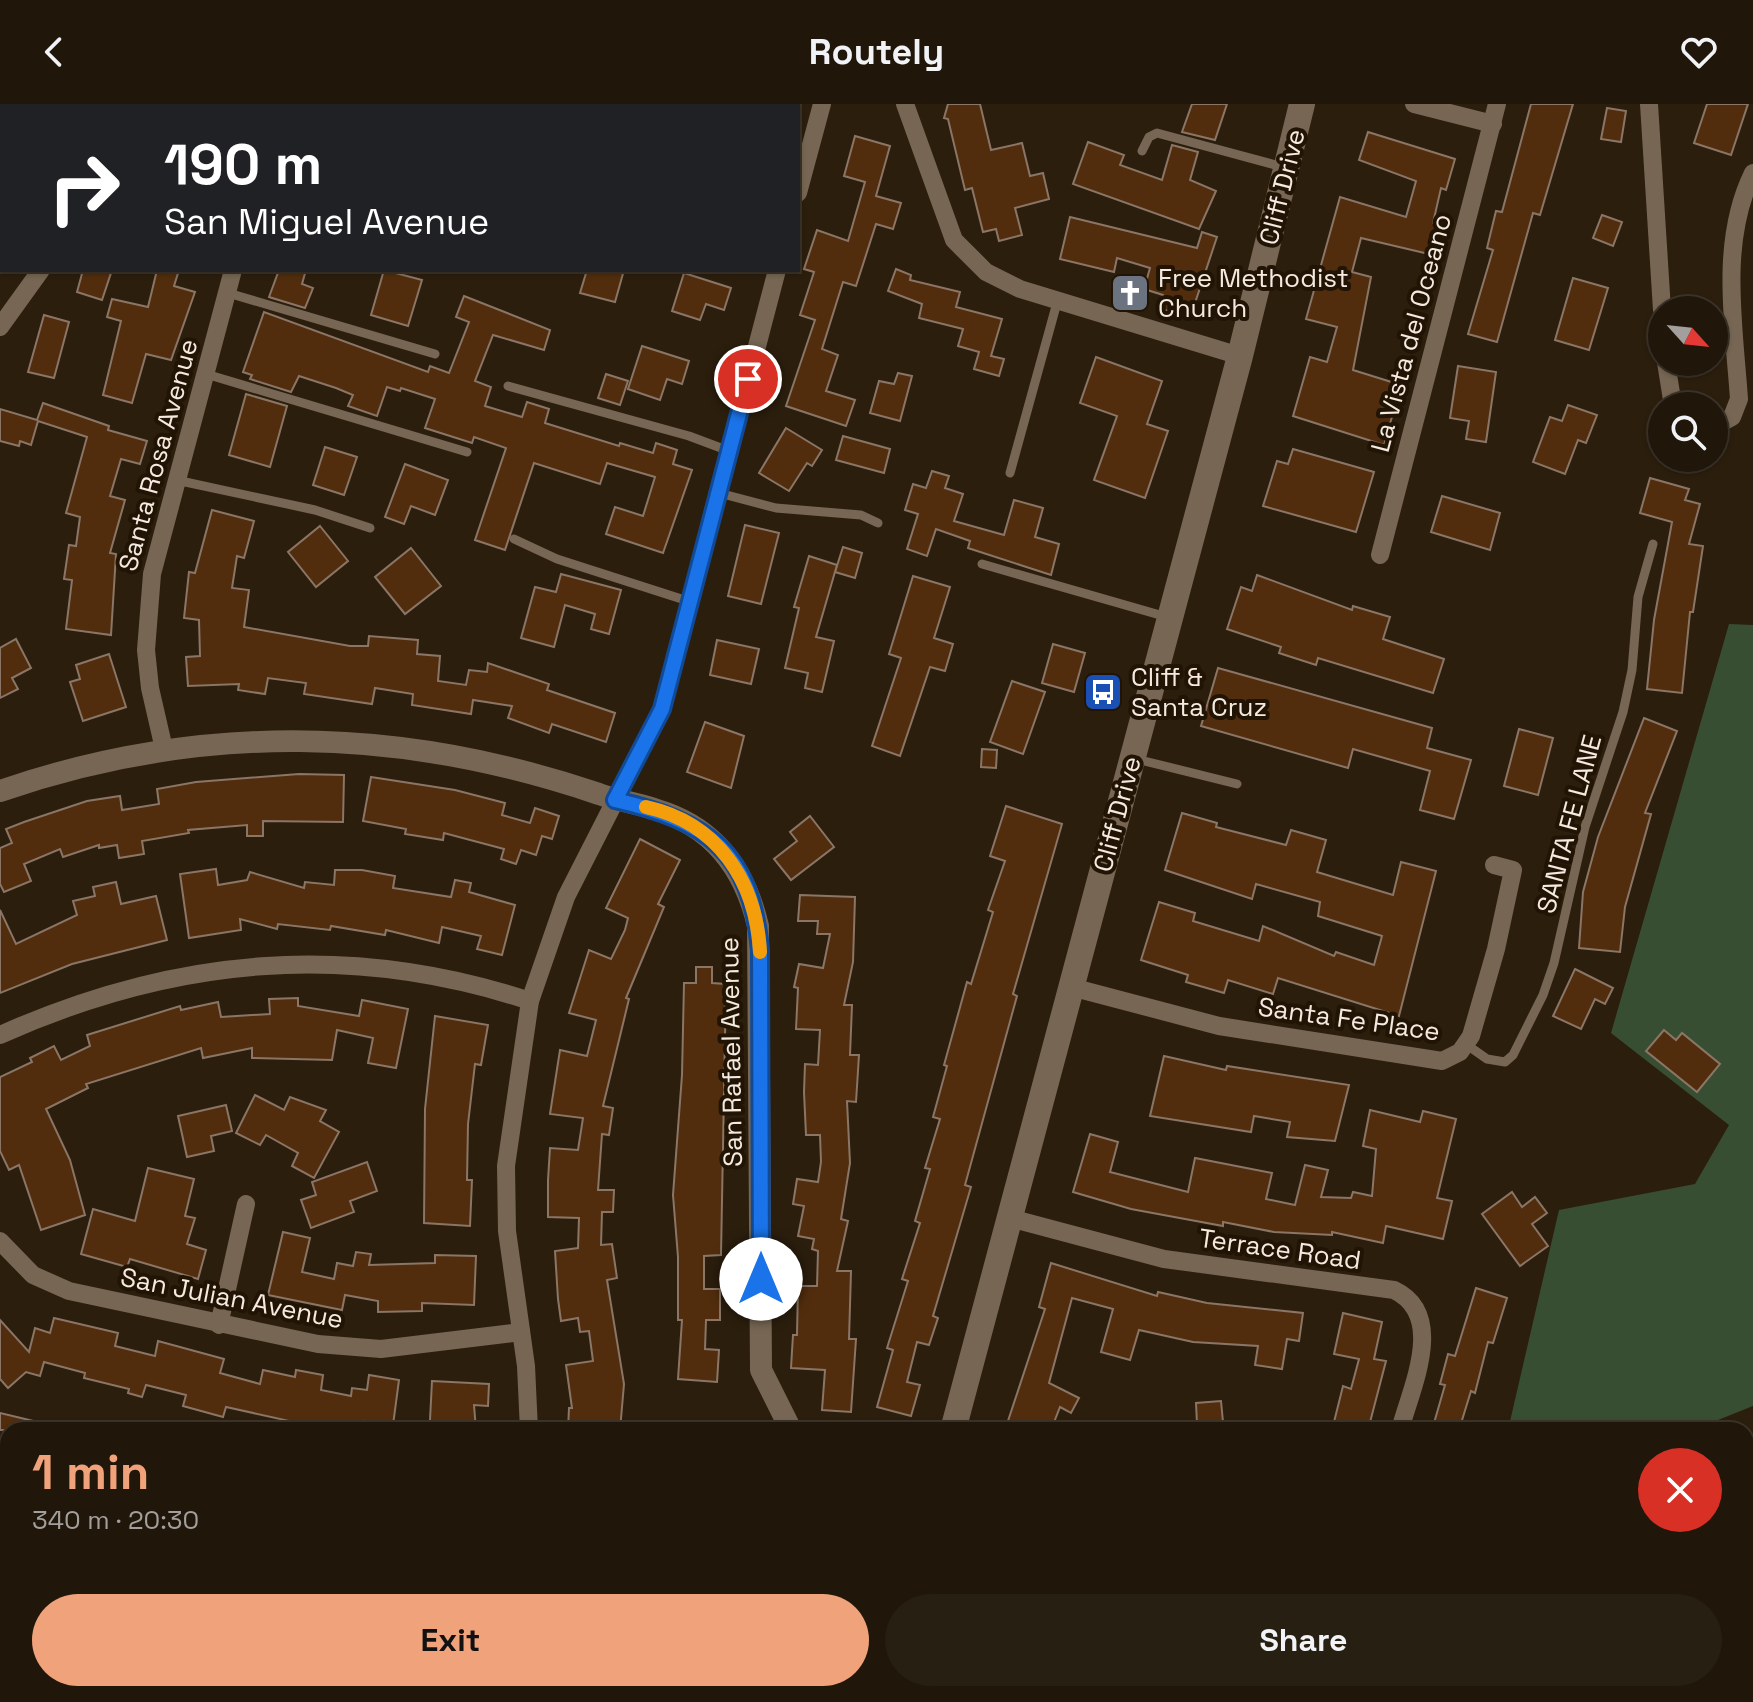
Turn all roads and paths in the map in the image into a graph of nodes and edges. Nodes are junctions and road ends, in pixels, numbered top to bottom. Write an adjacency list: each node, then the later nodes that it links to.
1 (822, 104): 11 (street)
2 (905, 104): 17 (street)
3 (1302, 104): 9 (main road, Cliff Drive)
4 (1414, 104): 7 (street)
5 (1497, 104): 7 (street, La Vista del Oceano)
6 (1649, 104): 16 (street)
7 (1493, 124): 33 (street, La Vista del Oceano)
8 (1142, 151): 9 (lane)
9 (1286, 168): 20 (main road, Cliff Drive)
10 (1753, 173): 23 (street)
11 (800, 186)
12 (40, 272): 18 (street)
13 (233, 272): 15 (street, Santa Rosa Avenue)
14 (776, 272): 24 (street)
15 (228, 293): 19 (lane); 21 (street, Santa Rosa Avenue)
16 (1661, 296)
17 (1058, 299): 20 (street); 26 (lane)
18 (0, 327)
19 (435, 354)
20 (1240, 356): 36 (main road, Cliff Drive)
21 (206, 374): 25 (lane); 27 (street, Santa Rosa Avenue)
22 (508, 386): 24 (lane)
23 (1728, 419)
24 (729, 451): 28 (street)
25 (467, 452)
26 (1010, 473)
27 (176, 480): 30 (lane); 37 (street, Santa Rosa Avenue)
28 (719, 493): 29 (lane); 35 (street)
29 (878, 523)
30 (370, 528)
31 (514, 539): 35 (lane)
32 (1653, 544): 46 (lane, SANTA FE LANE)
33 (1380, 555)
34 (982, 564): 36 (lane)
35 (691, 602): 41 (street)
36 (1170, 618): 38 (main road, Cliff Drive)
37 (164, 749): 40 (street, San Rafael Avenue); 41 (street, San Rafael Avenue)
38 (1132, 758): 39 (lane); 43 (main road, Cliff Drive)
39 (1237, 784)
40 (0, 791)
41 (615, 800): 44 (street); 53 (street, San Rafael Avenue)
42 (1494, 865): 46 (street, Santa Fe Place)
43 (1071, 987): 46 (street, Santa Fe Place); 48 (main road, Cliff Drive)
44 (530, 1001): 45 (street); 51 (street)
45 (0, 1035)
46 (1467, 1045)
47 (246, 1204): 50 (street)
48 (1010, 1218): 54 (main road, Cliff Drive); 55 (street, Terrace Road)
49 (0, 1241): 50 (street, San Julian Avenue)
50 (219, 1325): 51 (street, San Julian Avenue)
51 (521, 1332): 52 (street)
52 (528, 1422)
53 (787, 1422)
54 (955, 1422)
55 (1402, 1422)

